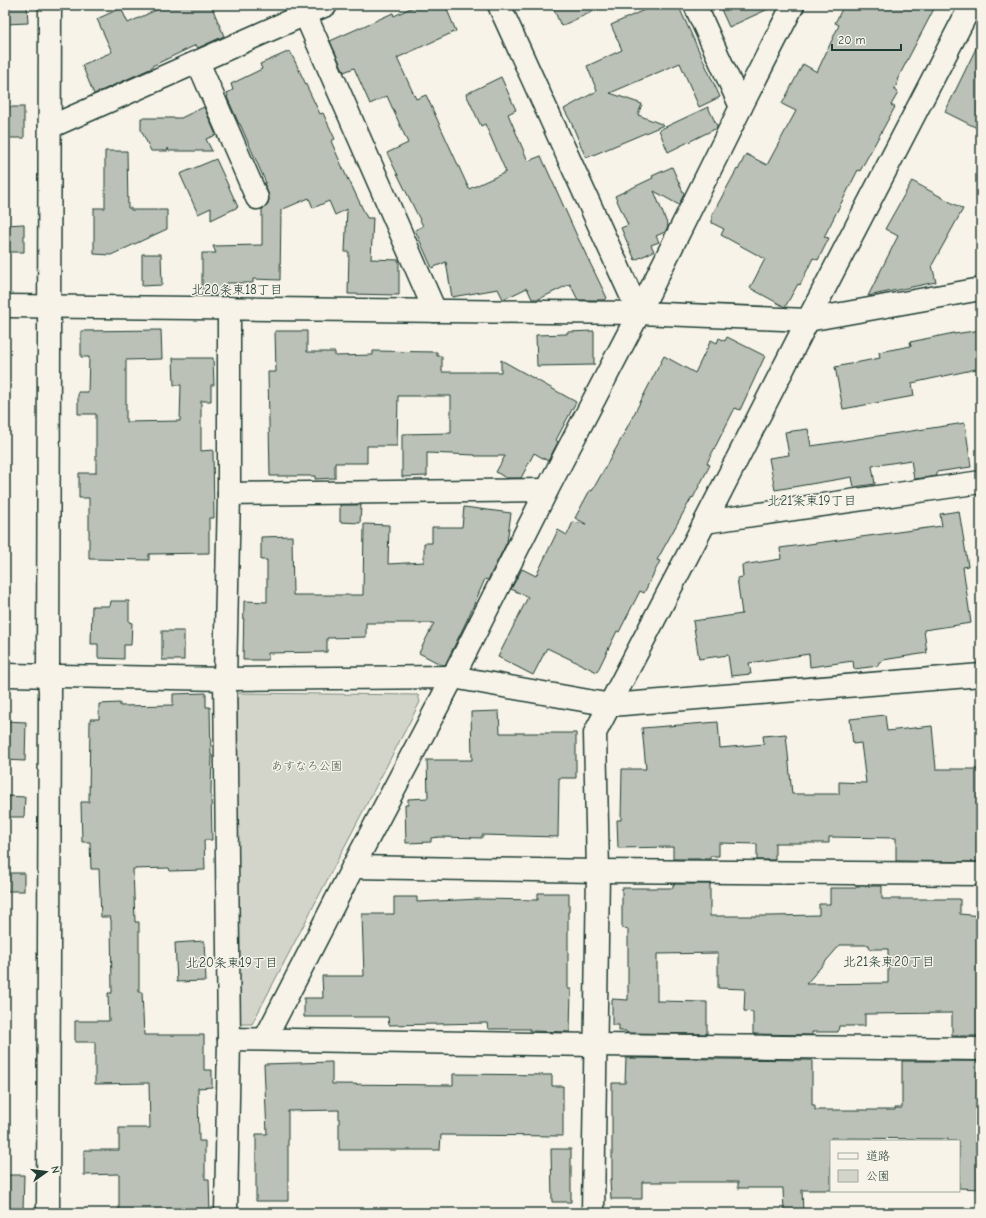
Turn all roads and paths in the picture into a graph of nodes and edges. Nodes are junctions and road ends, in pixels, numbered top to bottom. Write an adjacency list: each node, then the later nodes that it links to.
1 (50, 5): 10 (street)
2 (326, 5): 7 (street)
3 (499, 5): 17 (street)
4 (695, 5): 9 (street)
5 (793, 5): 9 (street)
6 (971, 5): 18 (street)
7 (305, 14): 8 (street); 16 (street)
8 (198, 62): 10 (street); 11 (street)
9 (741, 107): 17 (street)
10 (50, 127): 14 (street)
11 (257, 198)
12 (981, 289): 18 (street)
13 (5, 306): 14 (street)
14 (50, 307): 15 (street); 25 (street)
15 (229, 308): 16 (street); 21 (street)
16 (435, 311): 17 (street)
17 (639, 314): 18 (street); 20 (street)
18 (808, 320): 22 (street)
19 (981, 482): 22 (street)
20 (546, 490): 21 (street); 26 (street)
21 (229, 494): 27 (street)
22 (706, 522): 28 (street)
23 (981, 674): 28 (street)
24 (5, 676): 25 (street)
25 (48, 677): 27 (street); 36 (street)
26 (453, 677): 27 (street); 28 (street); 29 (street)
27 (225, 679): 32 (street)
28 (611, 705): 30 (street)
29 (353, 867): 30 (street); 33 (street)
30 (598, 871): 31 (street); 34 (street)
31 (981, 874)
32 (229, 1039): 33 (street); 37 (street)
33 (265, 1039): 34 (street)
34 (595, 1045): 35 (street); 38 (street)
35 (981, 1049)
36 (48, 1213)
37 (226, 1213)
38 (593, 1213)

